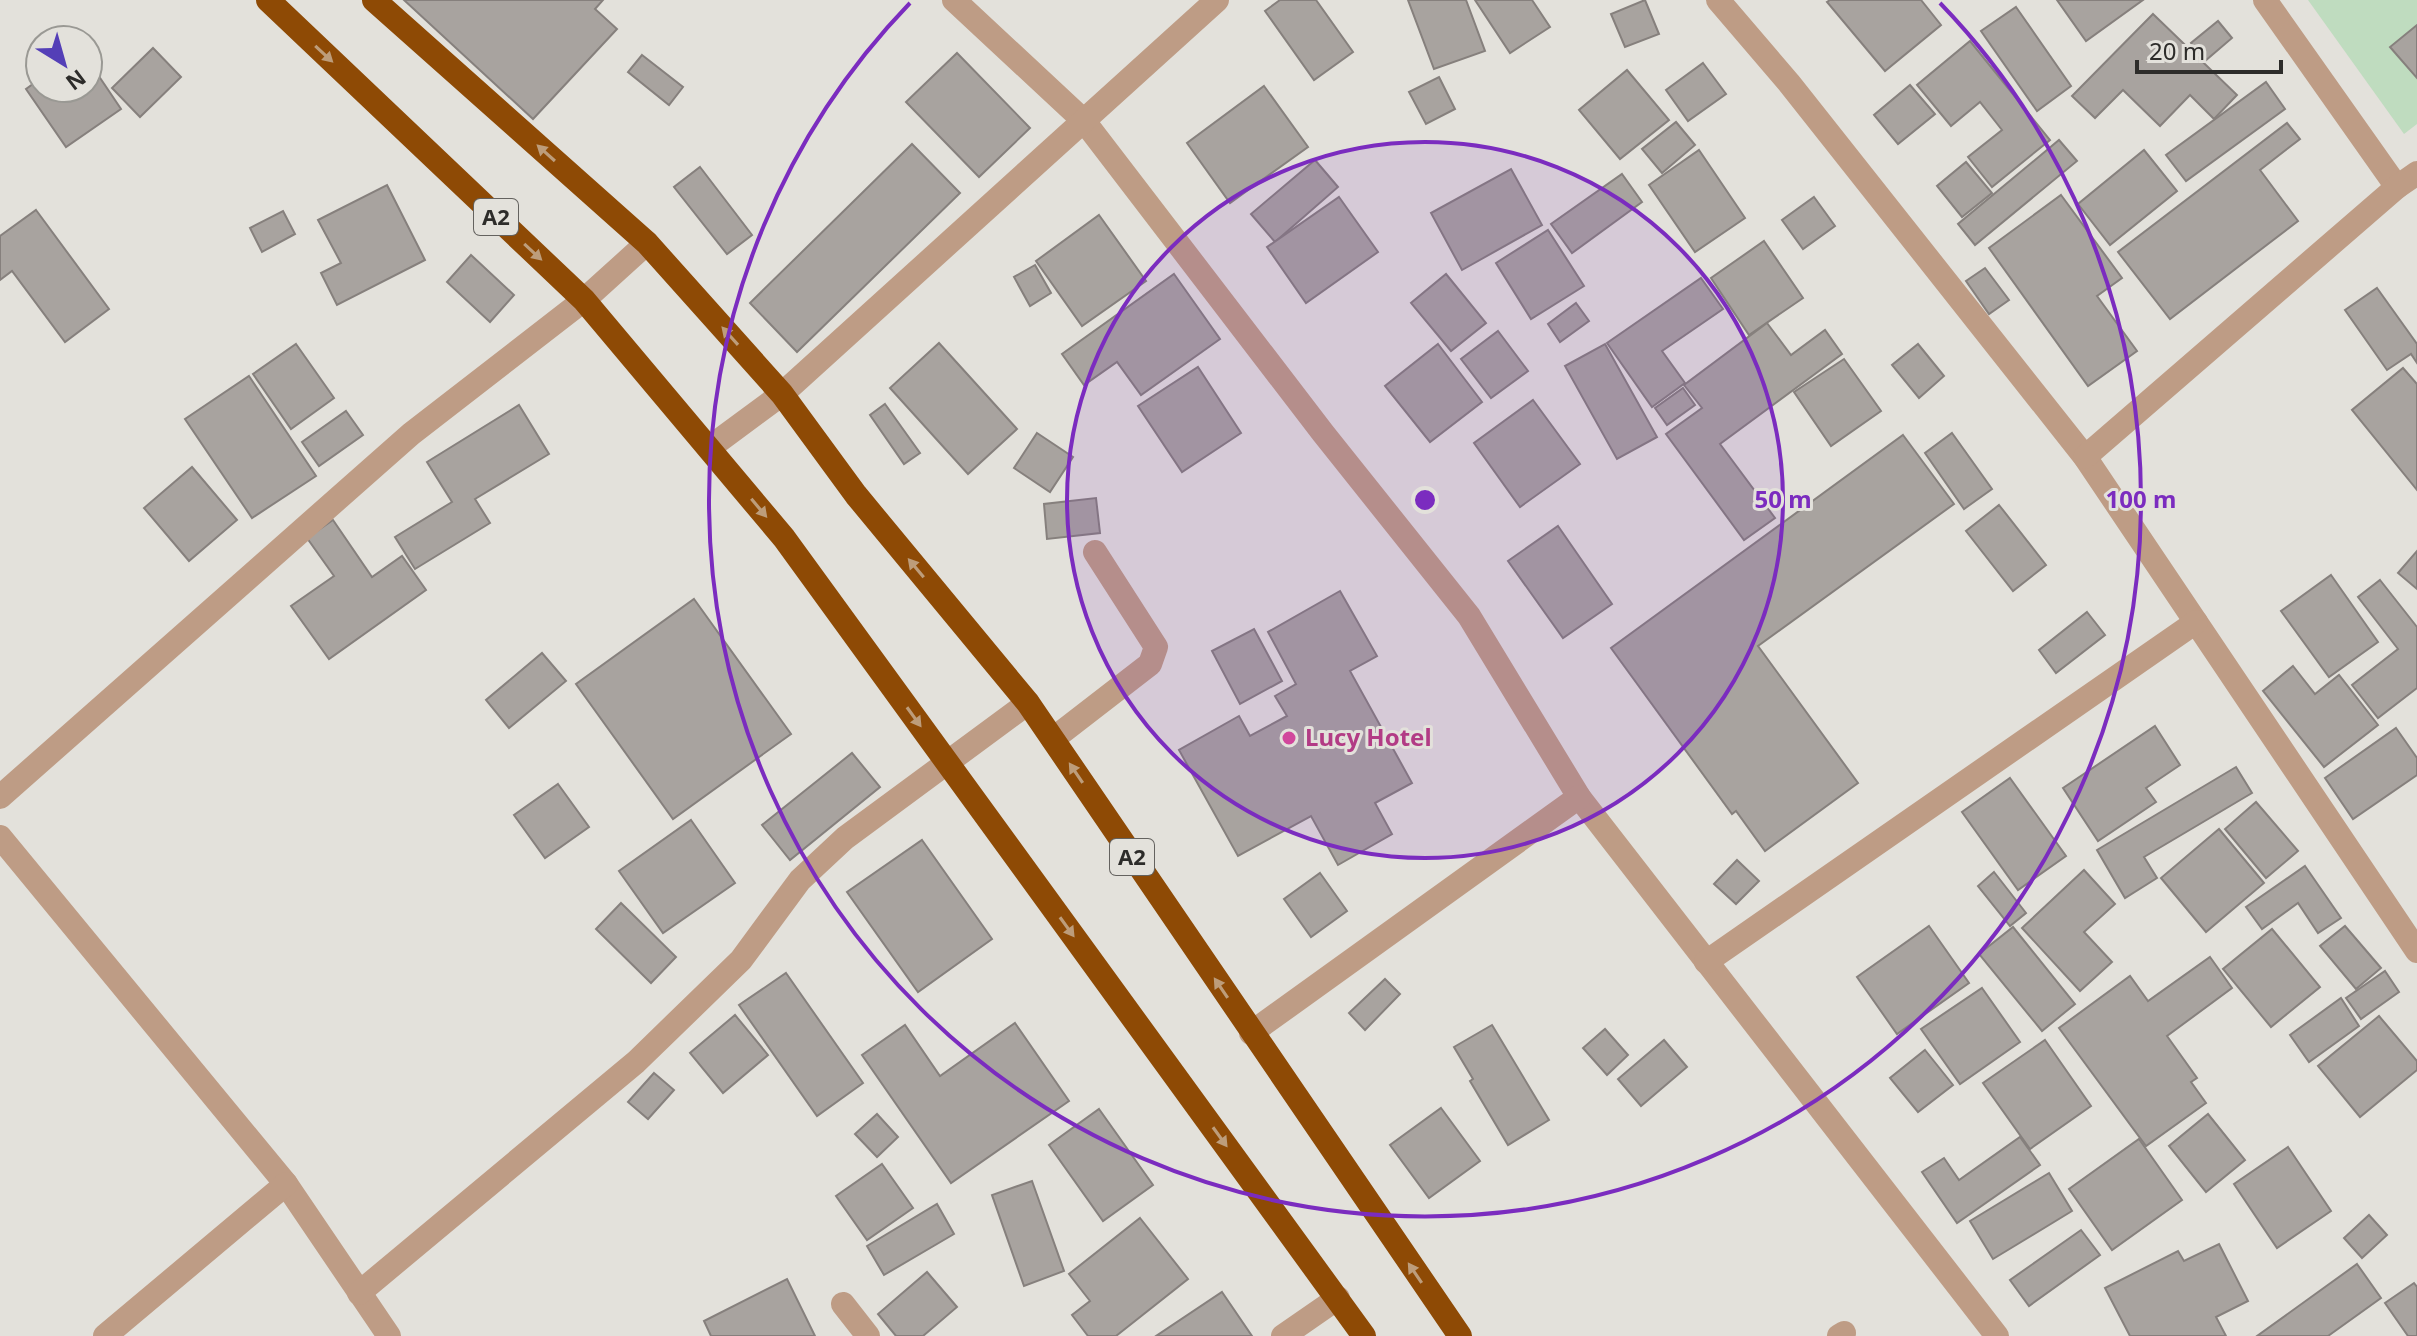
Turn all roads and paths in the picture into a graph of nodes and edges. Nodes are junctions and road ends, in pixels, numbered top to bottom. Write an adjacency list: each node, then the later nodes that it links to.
1 (268, 0): 11 (highway, A2, one-way to 11)
2 (374, 0): 10 (highway, A2, one-way to 2)
3 (954, 0): 7 (street)
4 (1217, 0): 7 (street)
5 (1718, 0): 14 (street)
6 (2265, 0): 9 (street)
7 (1084, 121): 12 (street); 21 (street)
8 (2417, 173): 9 (street)
9 (2397, 187): 14 (street)
10 (647, 243): 11 (street); 12 (highway, A2, one-way to 10)
11 (584, 300): 13 (highway, A2); 20 (street)
12 (782, 394): 13 (street); 17 (highway, A2, one-way to 12)
13 (709, 448): 19 (highway, A2, one-way to 19)
14 (2085, 457): 16 (street)
15 (1095, 552): 18 (street)
16 (2196, 622): 23 (street); 24 (street)
17 (1028, 703): 18 (highway, A2); 19 (street)
18 (1053, 739): 25 (highway, A2, one-way to 18)
19 (948, 763): 27 (street); 28 (highway, A2, one-way to 28)
20 (0, 797)
21 (1579, 797): 24 (street); 25 (street)
22 (0, 837): 26 (street)
23 (2417, 951)
24 (1706, 962): 36 (street)
25 (1251, 1033): 35 (highway, A2, one-way to 25)
26 (286, 1184): 27 (street); 30 (street)
27 (359, 1293): 31 (street)
28 (1338, 1298): 33 (street); 34 (highway, A2)
29 (843, 1304): 32 (street)
30 (105, 1336)
31 (389, 1336)
32 (868, 1336)
33 (1283, 1336)
34 (1364, 1336)
35 (1460, 1336)
36 (1997, 1336)

